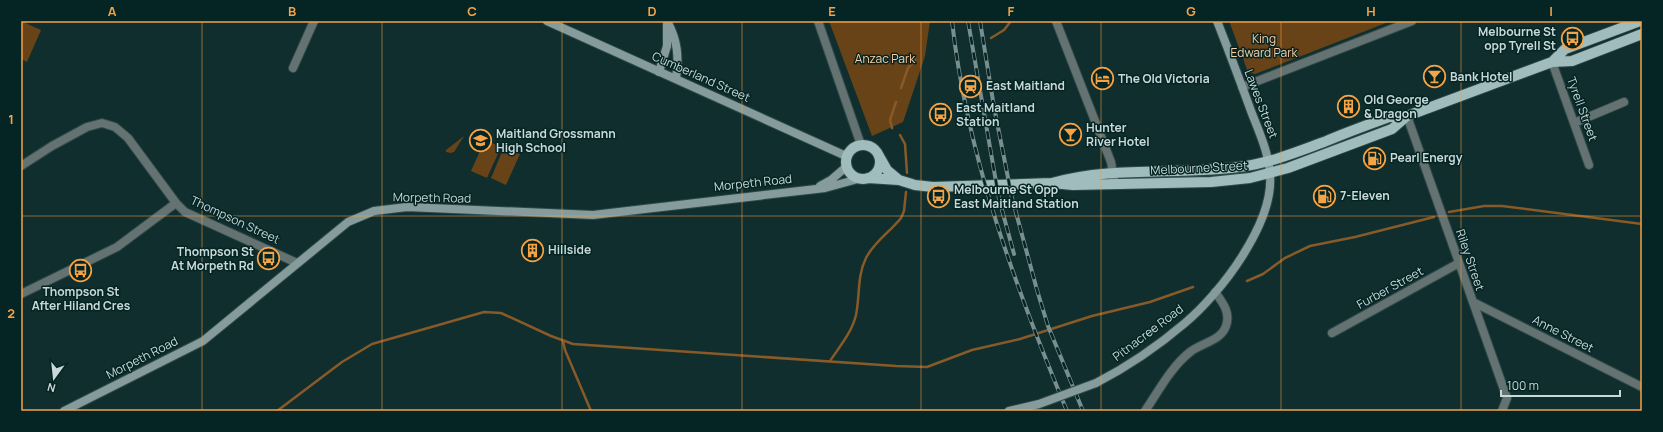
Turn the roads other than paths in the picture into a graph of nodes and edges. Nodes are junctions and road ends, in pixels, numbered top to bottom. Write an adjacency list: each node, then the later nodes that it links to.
1 (314, 21): 11 (street)
2 (547, 21): 12 (main road, Cumberland Street)
3 (667, 21): 12 (main road); 13 (main road)
4 (818, 21): 18 (street)
5 (1056, 21): 25 (street)
6 (1217, 21): 14 (main road, Lawes Street)
7 (1412, 21): 14 (street)
8 (1640, 21): 10 (main road, Melbourne Street)
9 (1642, 34): 10 (main road, Melbourne Street)
10 (1552, 62): 16 (main road, Melbourne Street); 17 (street, Tyrell Street)
11 (293, 68)
12 (659, 72): 13 (main road, Cumberland Street)
13 (676, 79): 19 (main road, Cumberland Street)
14 (1242, 87): 21 (main road, Lawes Street)
15 (1624, 102): 17 (street)
16 (1407, 116): 21 (main road, Melbourne Street); 26 (main road, Melbourne Street); 34 (street, Riley Street)
17 (1574, 123): 22 (street, Tyrell Street)
18 (861, 145): 19 (main road); 20 (main road)
19 (846, 156): 24 (main road)
20 (879, 156): 27 (main road); 28 (main road)
21 (1268, 161): 25 (main road, Melbourne Street); 26 (main road, Lawes Street)
22 (1589, 165)
23 (21, 166): 32 (street)
24 (846, 167): 27 (main road); 31 (main road, Morpeth Road)
25 (1113, 173): 29 (main road, Melbourne Street); 30 (street)
26 (1270, 174): 30 (main road, Melbourne Street); 35 (main road, Pitnacree Road)
27 (863, 179): 28 (main road, Melbourne Street); 31 (main road, Morpeth Road)
28 (899, 180): 29 (main road, Melbourne Street)
29 (1052, 183): 30 (main road, Melbourne Street)
30 (1115, 185)
31 (811, 189): 33 (main road, Morpeth Road)
32 (176, 203): 33 (street, Thompson Street); 36 (street, Thompson Street)
33 (297, 263): 40 (main road, Morpeth Road)
34 (1459, 263): 37 (street, Riley Street); 38 (street, Furber Street)
35 (1215, 292): 41 (main road, Pitnacree Road, bridge); 42 (street)
36 (21, 294)
37 (1472, 302): 39 (street, Anne Street); 43 (street, Riley Street)
38 (1332, 333)
39 (1642, 387)
40 (64, 411)
41 (1009, 411)
42 (1145, 411)
43 (1502, 411)

